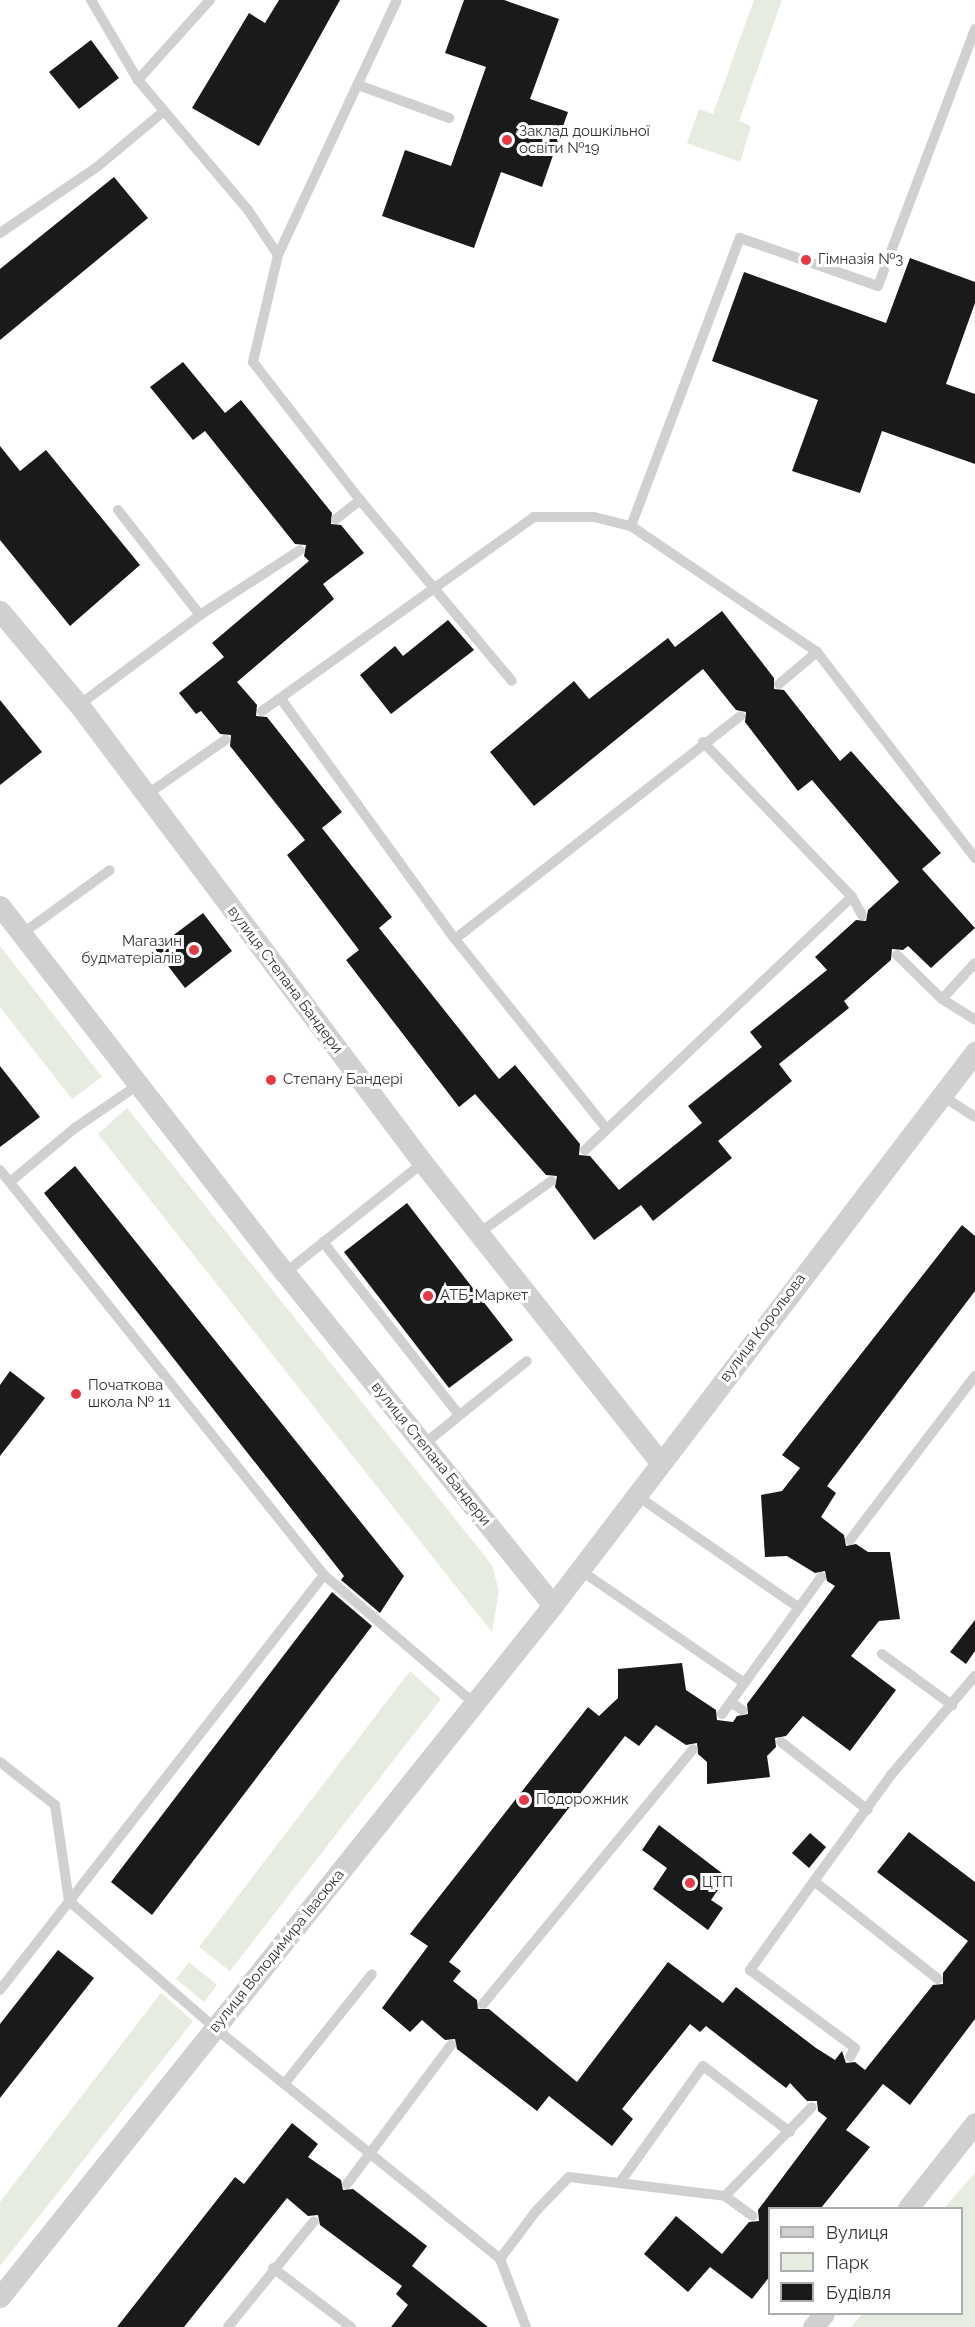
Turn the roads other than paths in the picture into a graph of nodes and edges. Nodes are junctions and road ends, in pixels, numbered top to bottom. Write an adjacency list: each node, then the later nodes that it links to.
1 (91, 0): 5 (lane)
2 (210, 0): 5 (lane)
3 (397, 0): 6 (lane)
4 (975, 29): 14 (lane)
5 (138, 80): 7 (lane)
6 (358, 86): 8 (lane); 10 (lane)
7 (163, 112): 9 (lane); 10 (lane)
8 (449, 118)
9 (0, 233)
10 (278, 255): 11 (lane)
11 (360, 500): 13 (lane); 16 (lane)
12 (118, 510): 17 (lane)
13 (336, 519)
14 (631, 526): 16 (lane); 19 (lane)
15 (300, 550): 17 (lane)
16 (435, 589): 20 (lane); 22 (lane)
17 (200, 615): 23 (lane)
18 (2, 618): 23 (street, вулиця Степана Бандери)
19 (817, 652): 21 (lane); 29 (lane)
20 (512, 681)
21 (779, 684)
22 (281, 699): 24 (lane); 35 (lane)
23 (79, 705): 28 (street, вулиця Степана Бандери)
24 (262, 711)
25 (740, 716): 27 (lane)
26 (225, 740): 28 (lane)
27 (703, 742): 31 (lane); 35 (lane)
28 (145, 796): 46 (street, вулиця Степана Бандери)
29 (975, 858)
30 (110, 870): 34 (lane)
31 (852, 897): 33 (lane); 44 (lane)
32 (0, 906): 34 (street, вулиця Степана Бандери)
33 (862, 915)
34 (23, 933): 41 (street, вулиця Степана Бандери)
35 (454, 939): 44 (lane)
36 (897, 955): 38 (lane)
37 (975, 963): 38 (lane)
38 (942, 999): 39 (lane)
39 (975, 1020)
40 (975, 1052): 42 (street, вулиця Корольова)
41 (141, 1083): 49 (lane); 52 (street, вулиця Степана Бандери)
42 (942, 1095): 43 (lane); 57 (street, вулиця Корольова)
43 (975, 1117)
44 (606, 1128): 45 (lane)
45 (585, 1150)
46 (423, 1163): 50 (street, вулиця Степана Бандери); 51 (lane)
47 (0, 1170): 49 (lane)
48 (551, 1181): 50 (lane)
49 (10, 1182): 61 (lane)
50 (479, 1233): 57 (street, вулиця Степана Бандери)
51 (323, 1242): 52 (lane); 55 (lane)
52 (285, 1273): 56 (street, вулиця Степана Бандери)
53 (527, 1361): 55 (lane)
54 (975, 1376): 59 (lane)
55 (459, 1415): 56 (lane)
56 (424, 1444): 63 (street, вулиця Степана Бандери)
57 (660, 1462): 58 (street, вулиця Корольова)
58 (636, 1495): 60 (street, вулиця Корольова); 64 (lane)
59 (850, 1540)
60 (580, 1570): 63 (street, вулиця Корольова); 67 (lane)
61 (324, 1575): 69 (lane); 78 (lane)
62 (821, 1577): 64 (lane)
63 (553, 1605): 69 (street, вулиця Володимира Івасюка)
64 (799, 1608): 67 (lane)
65 (882, 1654): 70 (lane)
66 (975, 1676): 70 (lane)
67 (743, 1682): 68 (lane)
68 (731, 1702): 71 (lane); 72 (lane)
69 (475, 1704): 83 (street, вулиця Володимира Івасюка)
70 (951, 1705): 76 (lane)
71 (742, 1710)
72 (722, 1714)
73 (781, 1742): 76 (lane)
74 (693, 1749): 82 (lane)
75 (0, 1762): 78 (lane)
76 (868, 1810): 77 (lane)
77 (814, 1881): 80 (lane); 85 (lane)
78 (69, 1901): 81 (lane); 83 (lane)
79 (372, 1974): 86 (lane)
80 (938, 1979)
81 (0, 1990)
82 (483, 2004)
83 (215, 2028): 86 (lane); 99 (street, вулиця Володимира Івасюка)
84 (451, 2045): 90 (lane)
85 (850, 2057)
86 (285, 2083): 90 (lane)
87 (812, 2107): 89 (lane)
88 (975, 2123): 94 (street)
89 (790, 2132): 91 (lane); 93 (lane)
90 (369, 2153): 92 (lane); 97 (lane)
91 (621, 2181): 93 (lane); 97 (lane)
92 (347, 2184)
93 (725, 2196): 95 (lane)
94 (909, 2207)
95 (753, 2216)
96 (314, 2221): 98 (lane)
97 (500, 2259): 101 (lane)
98 (273, 2268): 102 (lane); 103 (lane)
99 (0, 2297)
100 (822, 2315): 104 (street)
101 (524, 2326)
102 (228, 2327)
103 (351, 2327)
104 (813, 2327)

